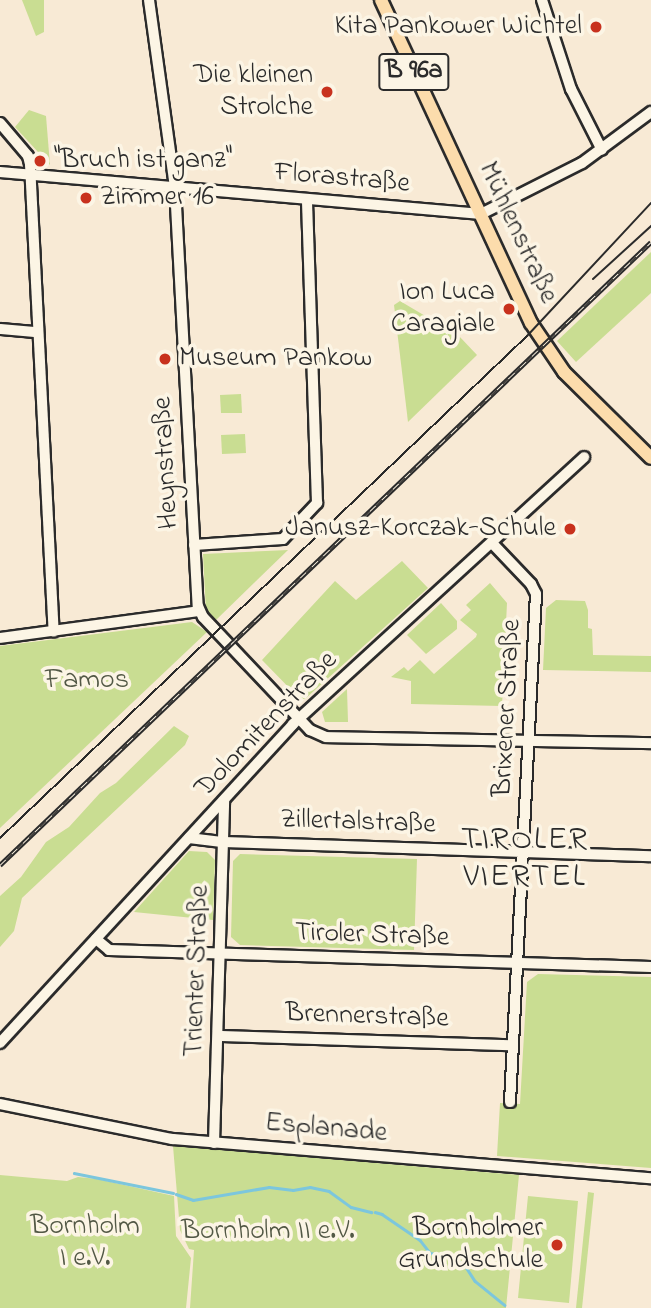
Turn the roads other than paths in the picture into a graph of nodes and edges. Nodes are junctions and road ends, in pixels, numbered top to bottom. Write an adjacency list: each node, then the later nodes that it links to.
1 (149, 0): 9 (street, Heynstraße)
2 (381, 0): 11 (main road, Mühlenstraße / B 96a)
3 (542, 0): 6 (street)
4 (651, 112): 6 (street)
5 (0, 123): 8 (street)
6 (601, 150): 11 (street)
7 (0, 172): 8 (street, Florastraße)
8 (31, 175): 9 (street, Florastraße); 13 (street)
9 (175, 187): 10 (street, Florastraße); 17 (street, Heynstraße)
10 (307, 199): 11 (street, Florastraße); 17 (street)
11 (481, 214): 15 (main road, Mühlenstraße / B 96a)
12 (0, 329): 13 (street)
13 (38, 332): 19 (street)
14 (584, 457): 16 (street, Dolomitenstraße)
15 (651, 458)
16 (492, 543): 21 (street, Dolomitenstraße); 22 (street, Brixener Straße)
17 (194, 545): 18 (street, Heynstraße)
18 (199, 611): 19 (street); 21 (street)
19 (54, 631): 20 (street)
20 (0, 638)
21 (299, 718): 22 (street); 24 (street, Dolomitenstraße)
22 (529, 741): 23 (street); 27 (street, Brixener Straße)
23 (651, 743)
24 (224, 800): 25 (street, Dolomitenstraße); 26 (street, Trienter Straße)
25 (189, 838): 26 (street, Zillertalstraße); 29 (street, Dolomitenstraße)
26 (224, 842): 27 (street, Zillertalstraße); 30 (street, Trienter Straße)
27 (523, 852): 28 (street, Zillertalstraße); 31 (street, Brixener Straße)
28 (651, 856)
29 (96, 939): 30 (street, Tiroler Straße); 34 (street, Dolomitenstraße)
30 (222, 954): 31 (street, Tiroler Straße); 33 (street, Trienter Straße)
31 (517, 963): 32 (street, Tiroler Straße); 35 (street, Brixener Straße)
32 (651, 967)
33 (219, 1036): 35 (street, Brennerstraße); 38 (street, Trienter Straße)
34 (0, 1043)
35 (513, 1045): 36 (street, Brixener Straße)
36 (510, 1102)
37 (0, 1104): 38 (street, Esplanade)
38 (214, 1143): 39 (street, Esplanade)
39 (651, 1178)

